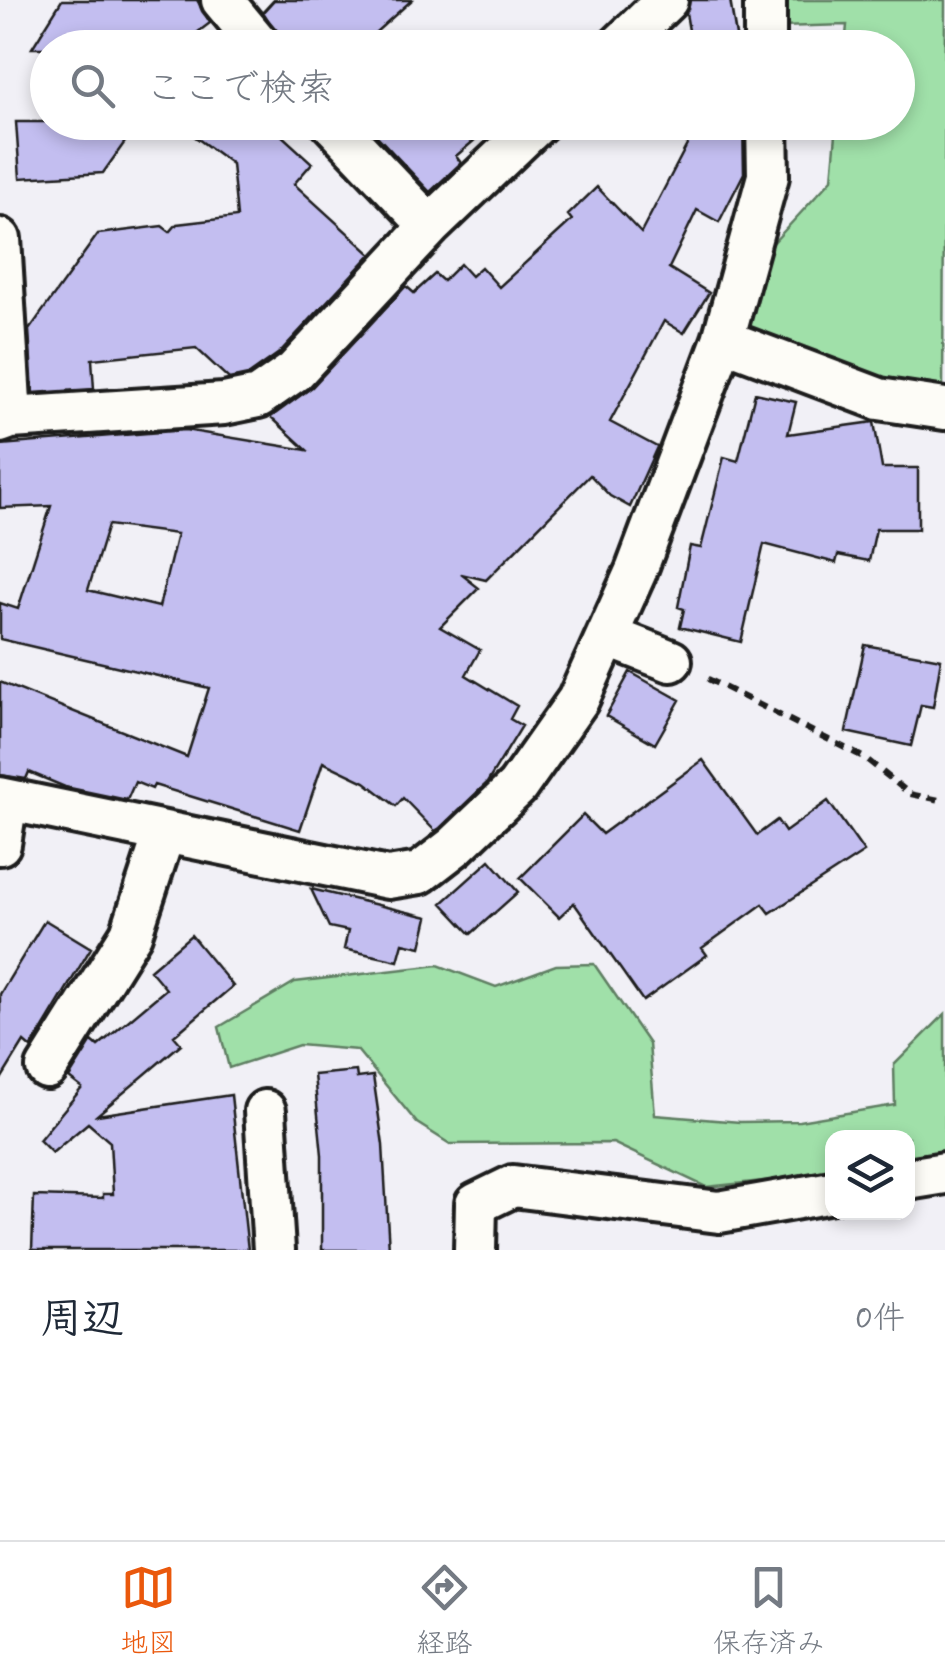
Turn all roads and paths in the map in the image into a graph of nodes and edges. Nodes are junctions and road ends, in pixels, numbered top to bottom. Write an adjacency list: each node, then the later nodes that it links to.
1 (222, 0): 4 (street)
2 (667, 0): 5 (street)
3 (764, 0): 6 (street)
4 (247, 30)
5 (636, 30)
6 (765, 30)
7 (348, 140): 10 (street)
8 (520, 140): 10 (street)
9 (767, 140): 12 (street)
10 (430, 226): 14 (street)
11 (0, 239): 14 (street)
12 (723, 340): 13 (street); 15 (street)
13 (945, 409)
14 (6, 420)
15 (607, 636): 16 (street); 19 (street)
16 (671, 662): 18 (path)
17 (3, 799): 19 (street); 20 (street)
18 (945, 801)
19 (164, 834): 21 (street)
20 (0, 844)
21 (47, 1068)
22 (265, 1110): 26 (street)
23 (945, 1173): 24 (street)
24 (915, 1179)
25 (825, 1193): 27 (street)
26 (274, 1250)
27 (475, 1250)

